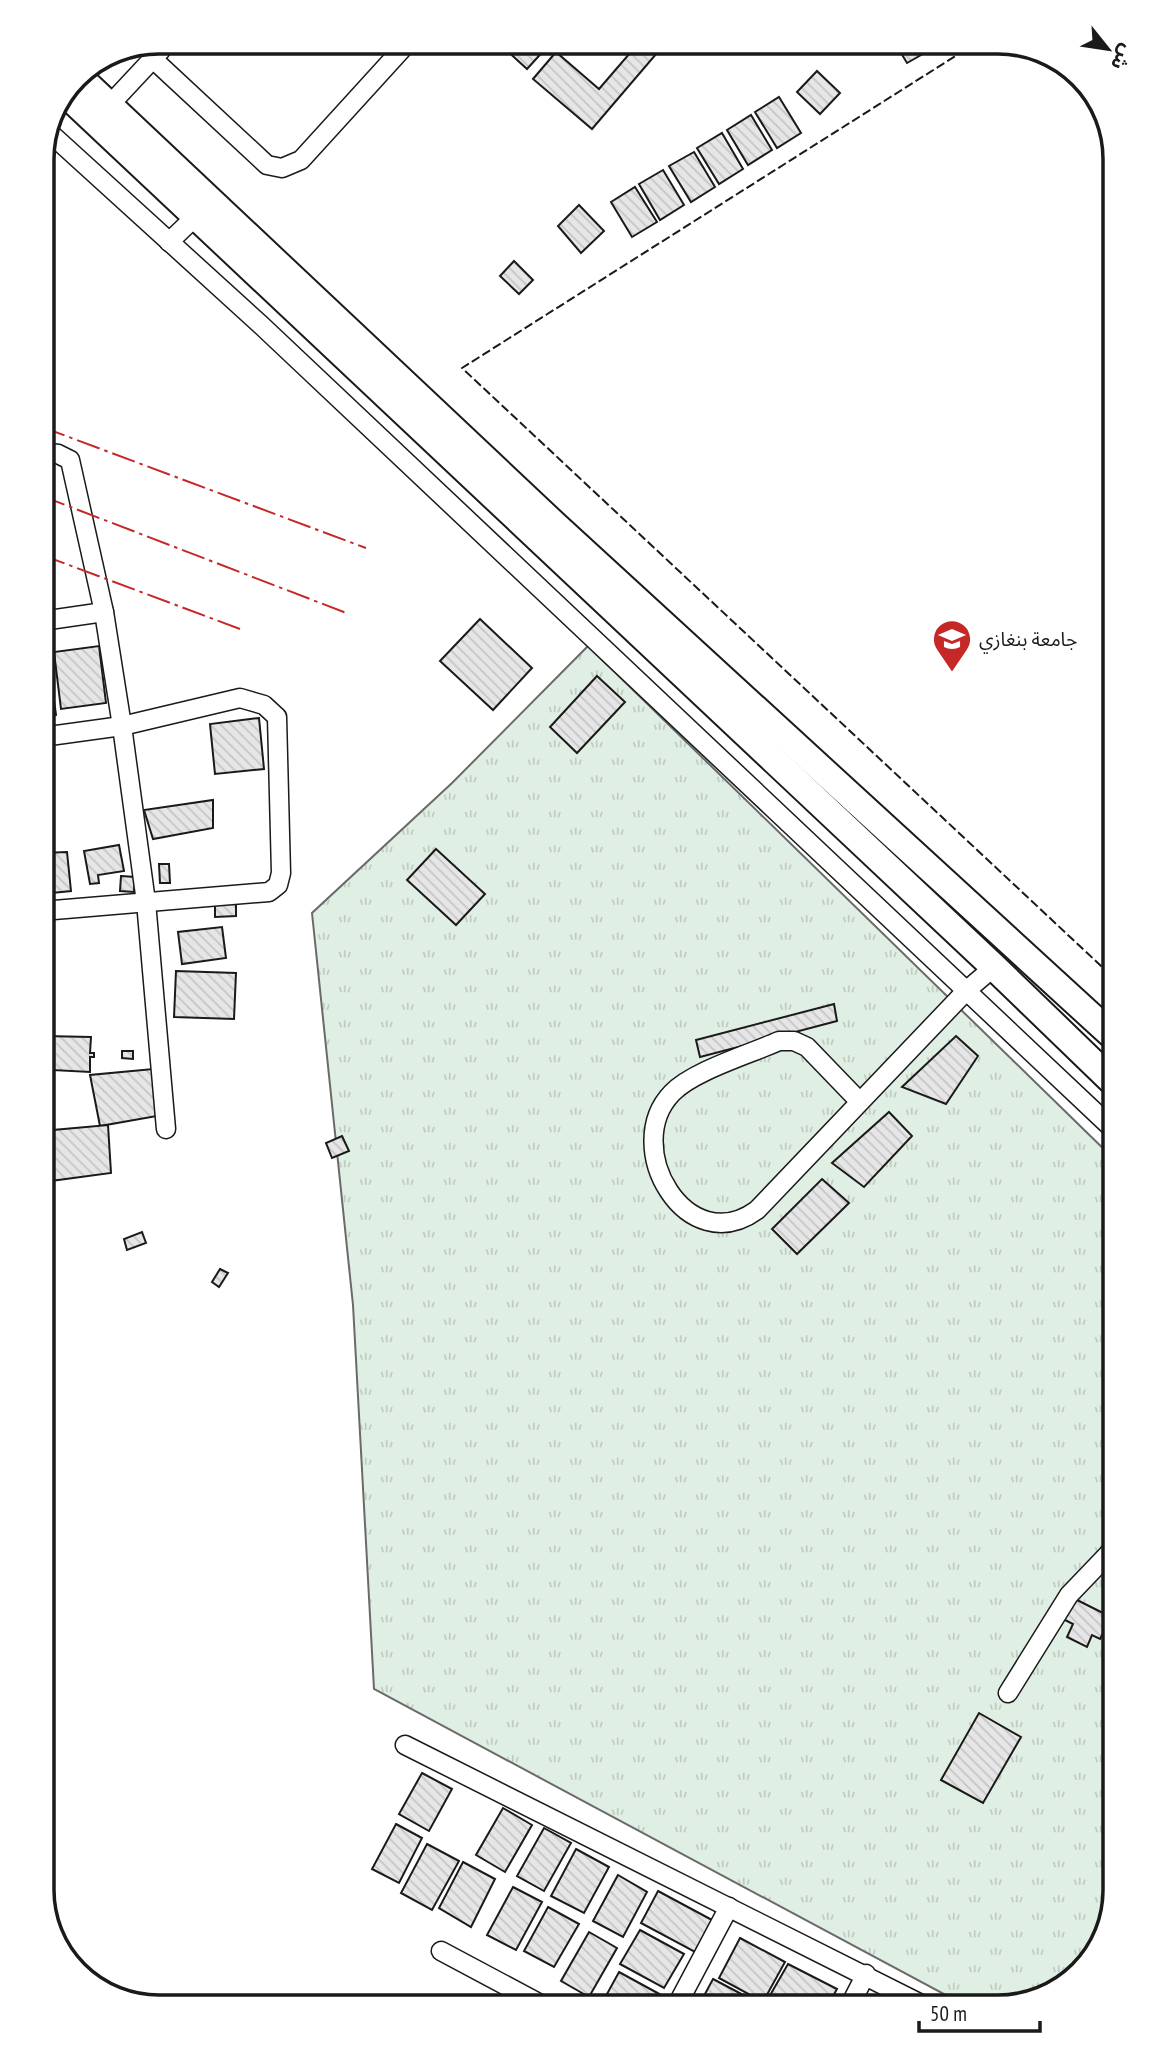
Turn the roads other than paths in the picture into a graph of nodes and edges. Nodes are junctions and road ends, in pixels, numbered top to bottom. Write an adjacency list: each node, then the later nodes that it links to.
1 (398, 54): 2 (street)
2 (157, 55): 5 (street)
3 (84, 86): 5 (highway)
4 (74, 99): 5 (highway)
5 (102, 113): 7 (highway); 18 (highway)
6 (57, 139): 8 (street)
7 (195, 217): 8 (street); 16 (highway)
8 (169, 242): 17 (street)
9 (54, 454): 10 (street)
10 (104, 612): 11 (street); 12 (street)
11 (54, 619)
12 (122, 726): 13 (street); 14 (street); 14 (street)
13 (54, 735)
14 (146, 902): 15 (street); 22 (street)
15 (54, 910)
16 (994, 967): 17 (street); 19 (highway)
17 (967, 990): 20 (street); 21 (street)
18 (1103, 1027)
19 (1103, 1072)
20 (860, 1102): 20 (street)
21 (1103, 1119)
22 (166, 1129)
23 (1103, 1560): 24 (street)
24 (1008, 1693)
25 (405, 1745): 26 (street)
26 (729, 1907): 28 (street); 30 (street)
27 (442, 1951): 29 (street)
28 (866, 1975): 31 (street); 32 (street)
29 (524, 1995)
30 (682, 1995)
31 (855, 1995)
32 (904, 1995)

